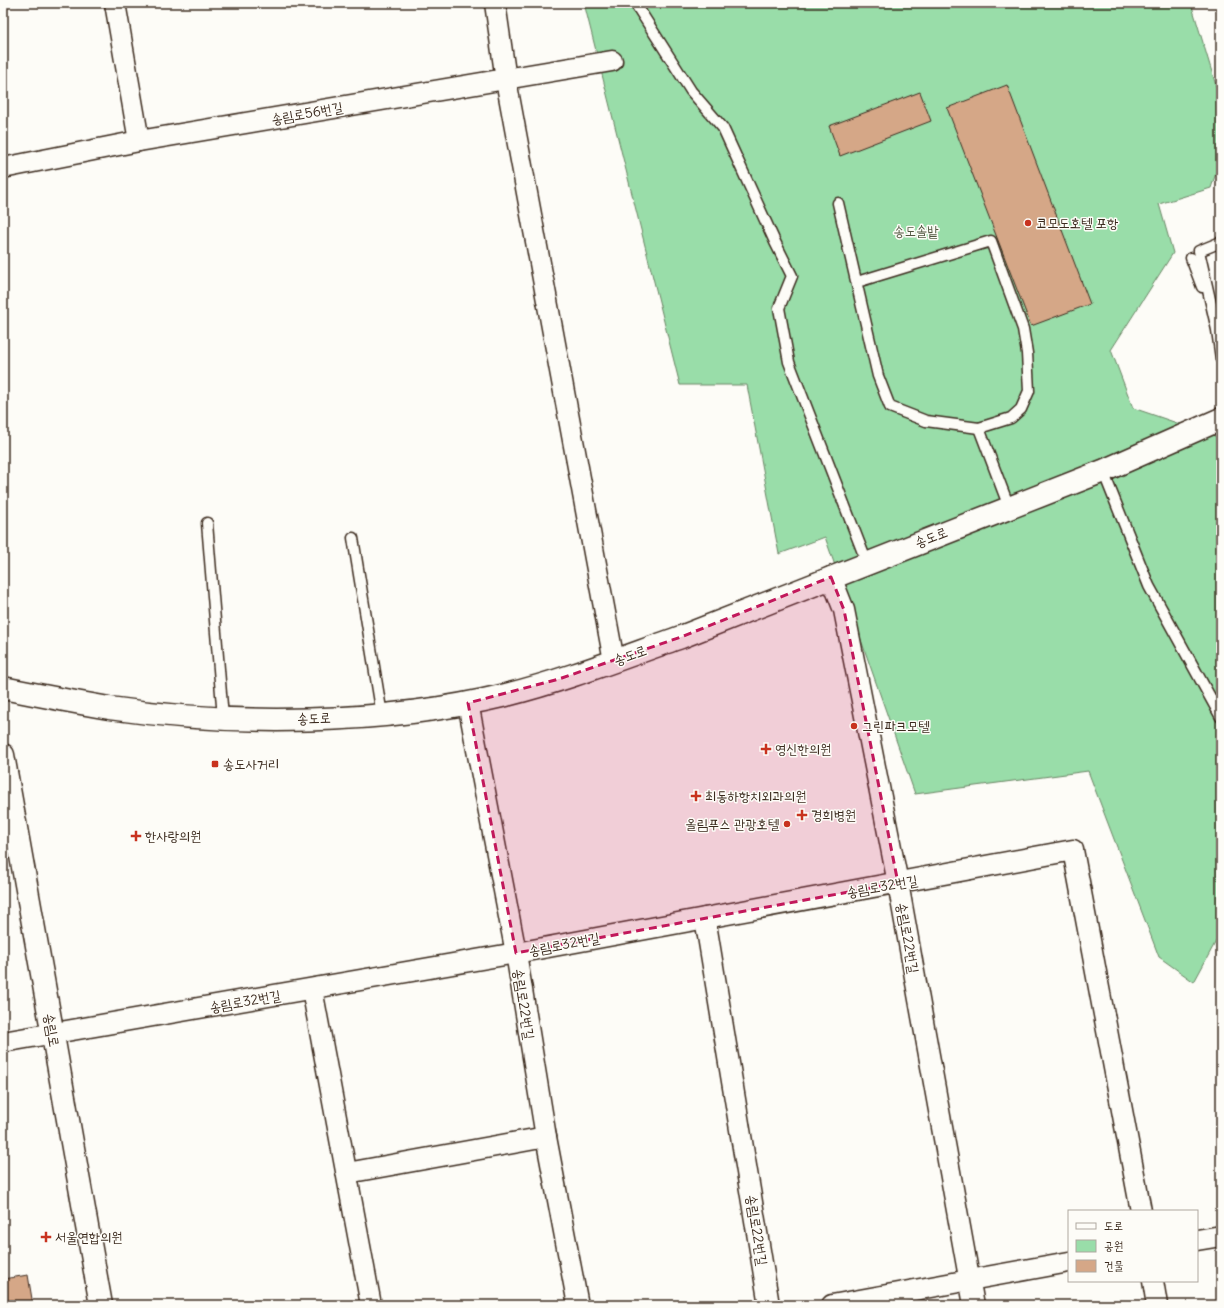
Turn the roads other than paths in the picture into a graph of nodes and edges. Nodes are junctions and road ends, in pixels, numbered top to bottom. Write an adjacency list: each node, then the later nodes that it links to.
1 (115, 3): 6 (street)
2 (495, 3): 5 (street)
3 (635, 3): 20 (lane)
4 (612, 60): 5 (street, 송림로56번길)
5 (506, 80): 6 (street, 송림로56번길); 22 (street)
6 (139, 141): 7 (street, 송림로56번길)
7 (3, 168)
8 (838, 202): 11 (lane)
9 (1221, 242): 12 (lane)
10 (1191, 258): 12 (lane)
11 (857, 282): 15 (lane); 15 (lane)
12 (1219, 329): 13 (lane)
13 (1221, 359)
14 (1221, 419): 16 (street, 송도로)
15 (979, 428): 17 (lane)
16 (1103, 471): 17 (street, 송도로); 26 (lane)
17 (1009, 507): 20 (street, 송도로)
18 (207, 523): 27 (lane)
19 (353, 538): 25 (lane)
20 (867, 563): 21 (street, 송도로)
21 (831, 577): 22 (street, 송도로); 29 (street, 송림로22번길)
22 (614, 661): 24 (street, 송도로)
23 (3, 688): 27 (street, 송도로)
24 (468, 703): 25 (street, 송도로); 31 (street, 송림로22번길)
25 (382, 715): 27 (street, 송도로)
26 (1221, 717)
27 (223, 718)
28 (3, 754): 33 (street, 송림로)
29 (898, 883): 30 (street, 송림로32번길); 37 (street, 송림로32번길); 41 (street, 송림로22번길)
30 (705, 918): 31 (street, 송림로32번길); 46 (street, 송림로22번길)
31 (516, 953): 32 (street, 송림로32번길); 35 (street, 송림로22번길)
32 (312, 990): 33 (street, 송림로32번길); 36 (street)
33 (53, 1033): 34 (street, 송림로32번길); 43 (street, 송림로)
34 (3, 1042)
35 (546, 1137): 36 (street); 45 (street, 송림로22번길)
36 (347, 1173): 44 (street)
37 (1140, 1210)
38 (1221, 1236): 39 (street)
39 (1198, 1240)
40 (1068, 1262): 41 (street)
41 (969, 1279): 47 (street); 48 (street, 송림로22번길)
42 (1153, 1282): 49 (street)
43 (101, 1305)
44 (371, 1305)
45 (578, 1305)
46 (770, 1305)
47 (832, 1305)
48 (974, 1305)
49 (1157, 1305)

